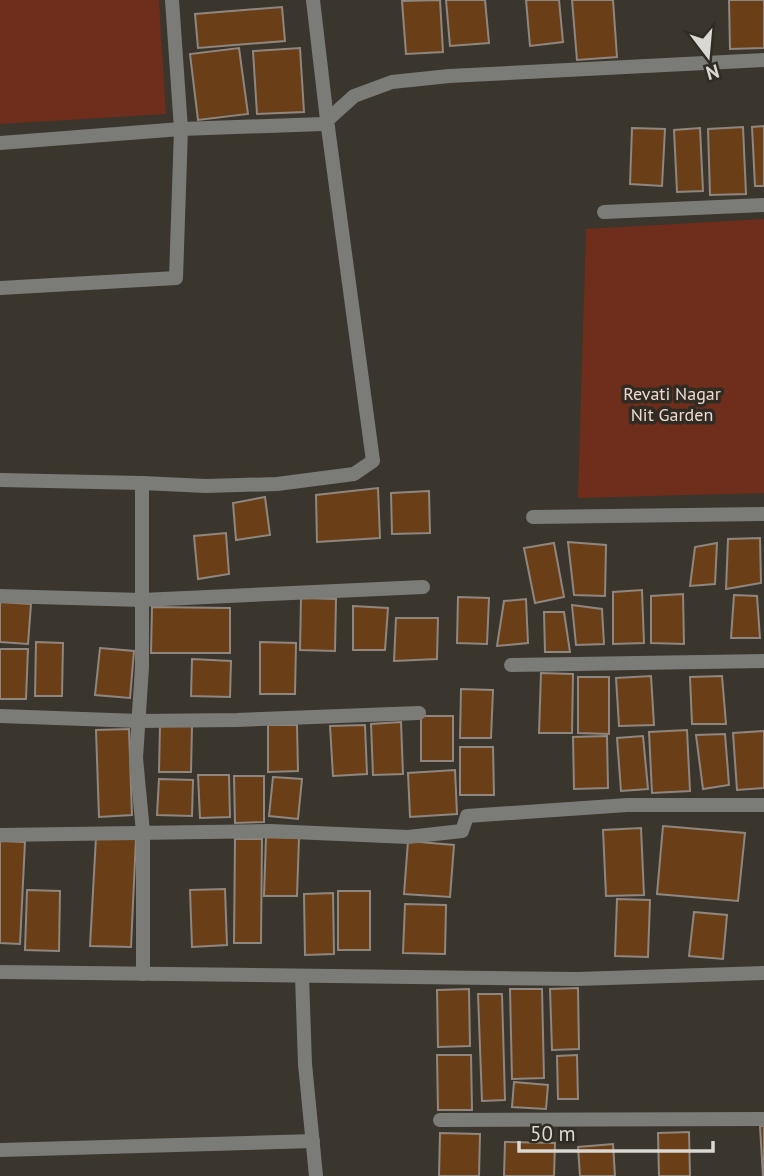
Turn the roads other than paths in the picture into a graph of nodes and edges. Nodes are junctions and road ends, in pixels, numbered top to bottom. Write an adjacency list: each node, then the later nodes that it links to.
1 (172, 0): 5 (street)
2 (313, 0): 4 (street)
3 (764, 60): 4 (street)
4 (327, 120): 5 (street); 11 (street)
5 (181, 128): 6 (street); 9 (street)
6 (0, 143)
7 (764, 205): 8 (street)
8 (604, 212)
9 (0, 288)
10 (0, 480): 11 (street)
11 (142, 483): 16 (street)
12 (764, 514): 13 (street)
13 (534, 517)
14 (423, 587): 16 (street)
15 (0, 596): 16 (street)
16 (142, 600): 21 (street)
17 (764, 661): 18 (street)
18 (511, 665)
19 (419, 713): 21 (street)
20 (0, 716): 21 (street)
21 (138, 721): 23 (street)
22 (764, 805): 23 (street)
23 (143, 832): 24 (street); 27 (street)
24 (0, 835)
25 (0, 972): 27 (street)
26 (764, 973): 28 (street)
27 (143, 974): 28 (street)
28 (302, 976): 31 (street)
29 (764, 1119): 30 (street)
30 (440, 1120)
31 (313, 1141): 32 (street); 33 (street)
32 (0, 1150)
33 (316, 1176)

